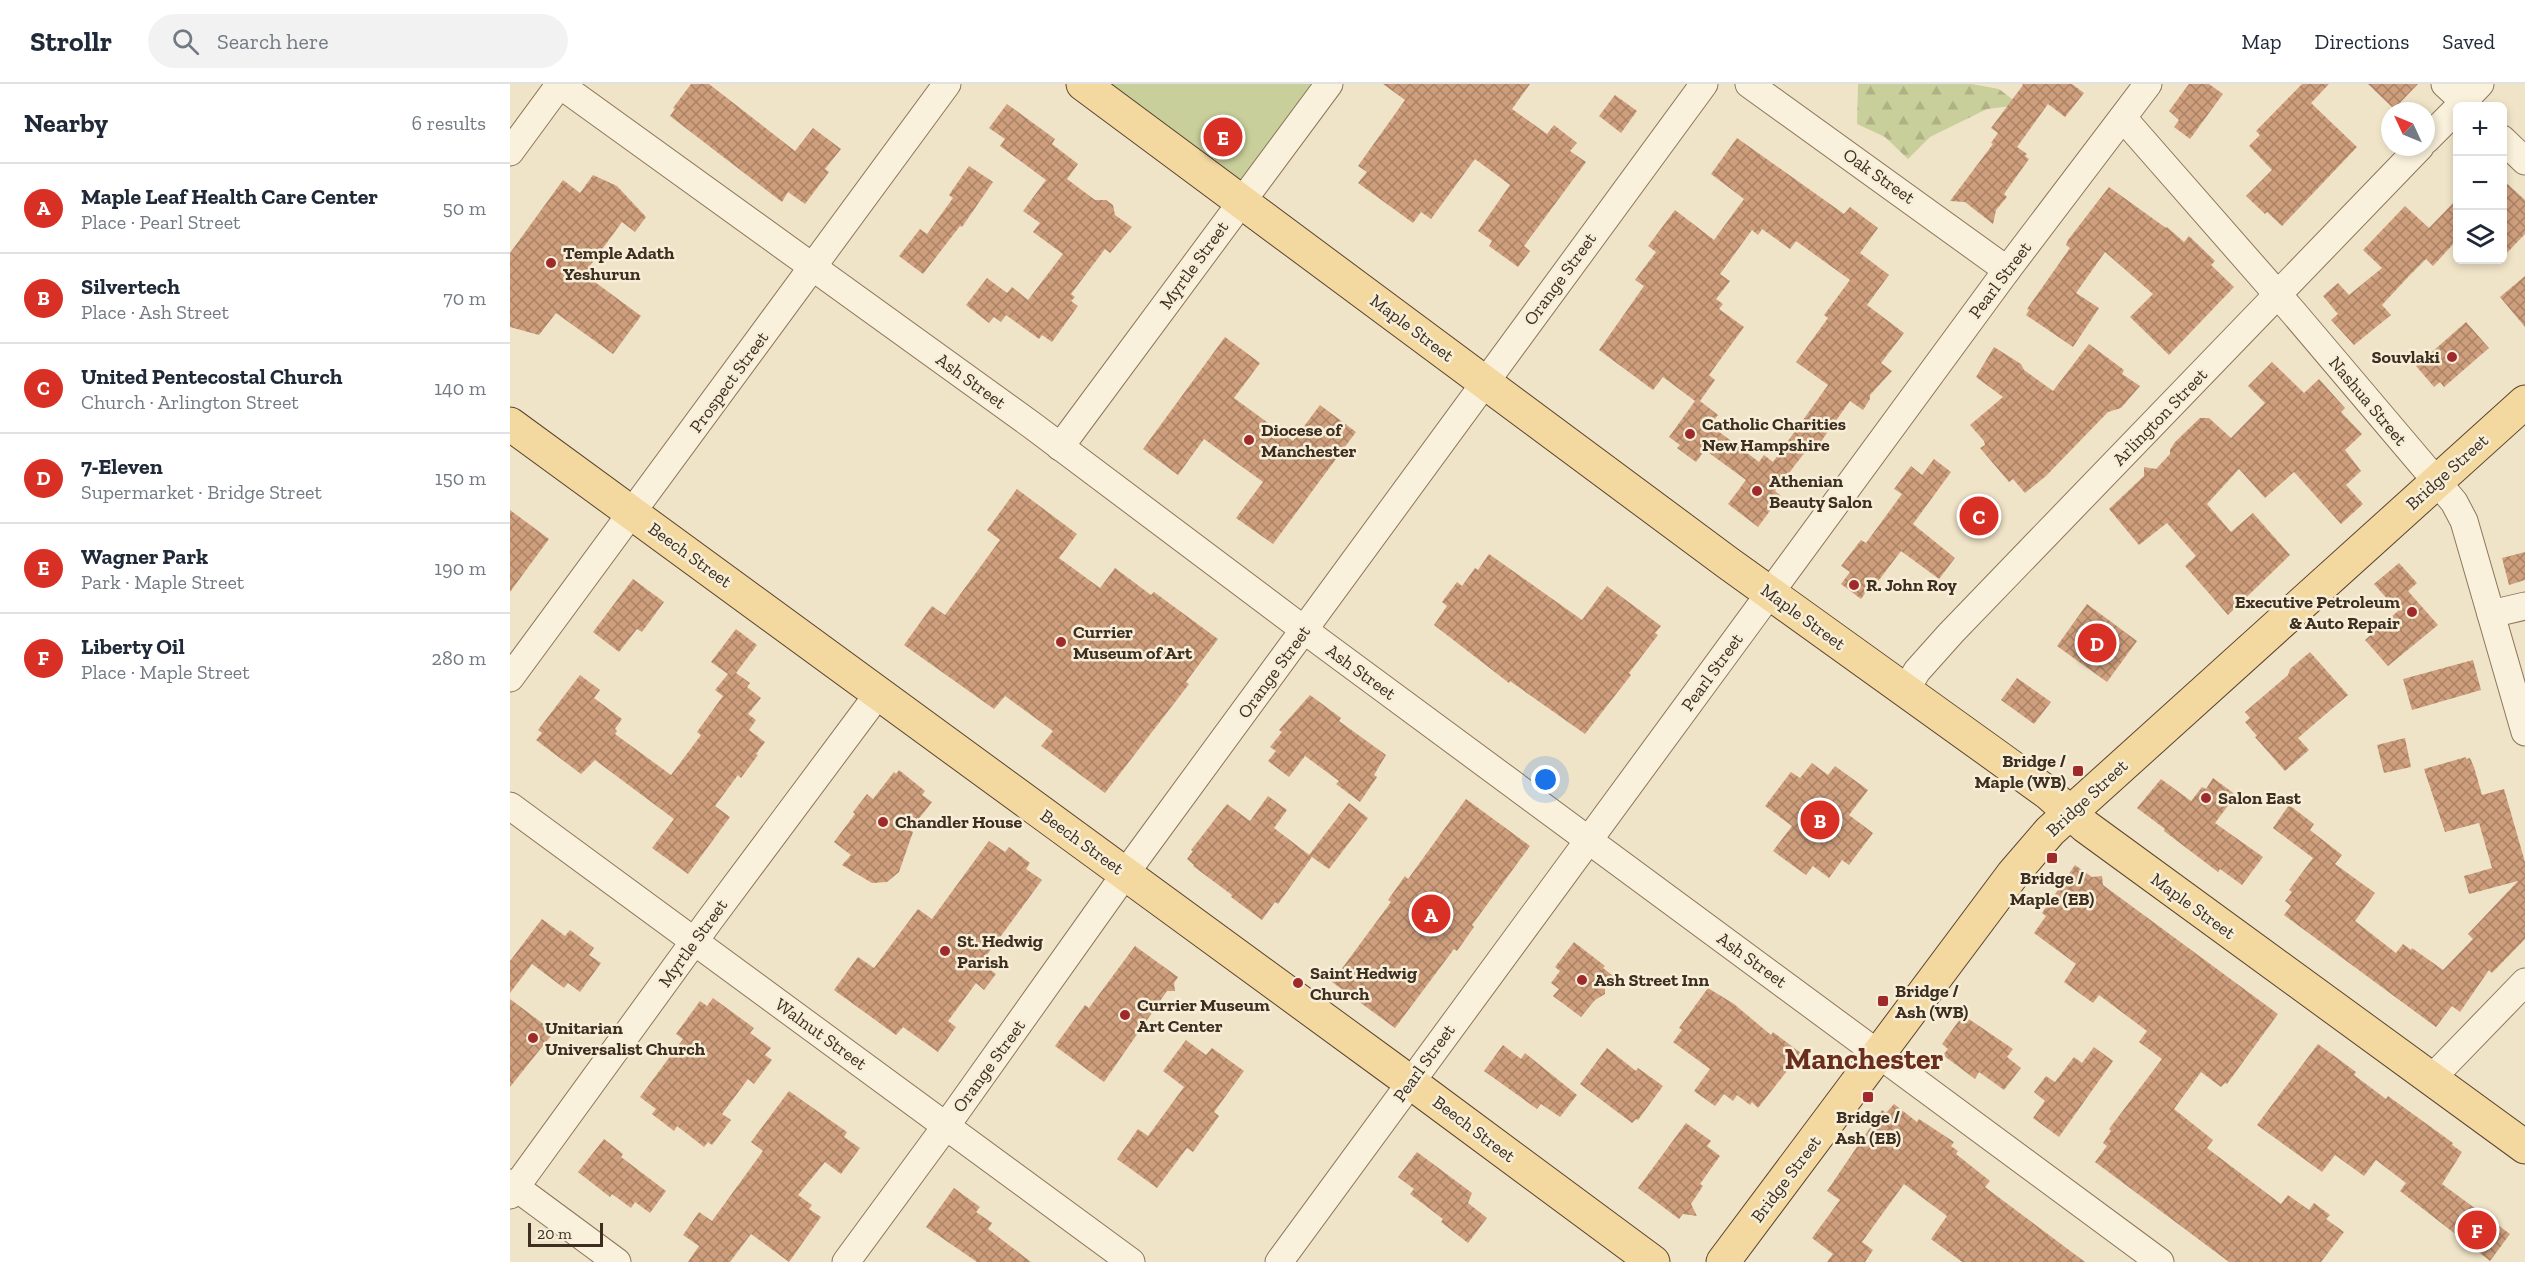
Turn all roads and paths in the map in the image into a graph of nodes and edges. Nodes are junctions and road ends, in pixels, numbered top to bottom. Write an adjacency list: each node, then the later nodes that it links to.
1 (560, 84): 12 (street); 16 (street, Ash Street)
2 (947, 84): 16 (street, Prospect Street)
3 (1083, 84): 15 (main road, Maple Street)
4 (1329, 84): 15 (street, Myrtle Street)
5 (1704, 84): 19 (street, Orange Street)
6 (1749, 84): 17 (street, Oak Street)
7 (2148, 84): 9 (street, Pearl Street)
8 (2462, 98): 10 (street)
9 (2123, 118): 17 (street, Pearl Street); 18 (street, Nashua Street)
10 (2435, 130)
11 (2507, 144): 14 (street)
12 (510, 152)
13 (2411, 156): 18 (street, Arlington Street)
14 (2525, 161)
15 (1242, 201): 19 (main road, Maple Street); 22 (street, Myrtle Street)
16 (813, 266): 22 (street, Ash Street); 24 (street, Prospect Street)
17 (2007, 270): 25 (street, Pearl Street)
18 (2277, 295): 23 (street, Nashua Street); 30 (street, Arlington Street)
19 (1485, 382): 25 (main road, Maple Street); 28 (street, Orange Street)
20 (2525, 402): 23 (main road, Bridge Street)
21 (510, 424): 24 (main road, Beech Street)
22 (1060, 447): 28 (street, Ash Street)
23 (2436, 481): 27 (street, Nashua Street); 34 (main road, Bridge Street)
24 (633, 514): 29 (street, Prospect Street); 31 (main road, Beech Street)
25 (1770, 593): 30 (main road, Maple Street); 35 (street, Pearl Street)
26 (2525, 606): 27 (street)
27 (2491, 614): 32 (street, Nashua Street)
28 (1304, 630): 35 (street, Ash Street); 36 (street, Orange Street)
29 (510, 678)
30 (1905, 691): 34 (main road, Maple Street)
31 (879, 693): 36 (main road, Beech Street); 37 (street, Myrtle Street)
32 (2525, 732)
33 (510, 806): 37 (street, Walnut Street)
34 (2069, 812): 39 (main road, Bridge Street); 40 (main road, Maple Street)
35 (1588, 840): 39 (street, Ash Street); 41 (street, Pearl Street)
36 (1126, 874): 41 (main road, Beech Street); 42 (street, Orange Street)
37 (694, 941): 42 (street, Walnut Street); 44 (street, Myrtle Street)
38 (2525, 982): 40 (street)
39 (1880, 1054): 50 (main road, Bridge Street); 51 (street, Ash Street)
40 (2431, 1079): 43 (main road, Maple Street)
41 (1410, 1082): 48 (street, Pearl Street); 49 (main road, Beech Street)
42 (946, 1126): 46 (street, Orange Street); 47 (street, Walnut Street)
43 (2525, 1147)
44 (512, 1188): 45 (street)
45 (617, 1262)
46 (846, 1262)
47 (1131, 1262)
48 (1279, 1262)
49 (1653, 1262)
50 (1723, 1262)
51 (2160, 1262)

